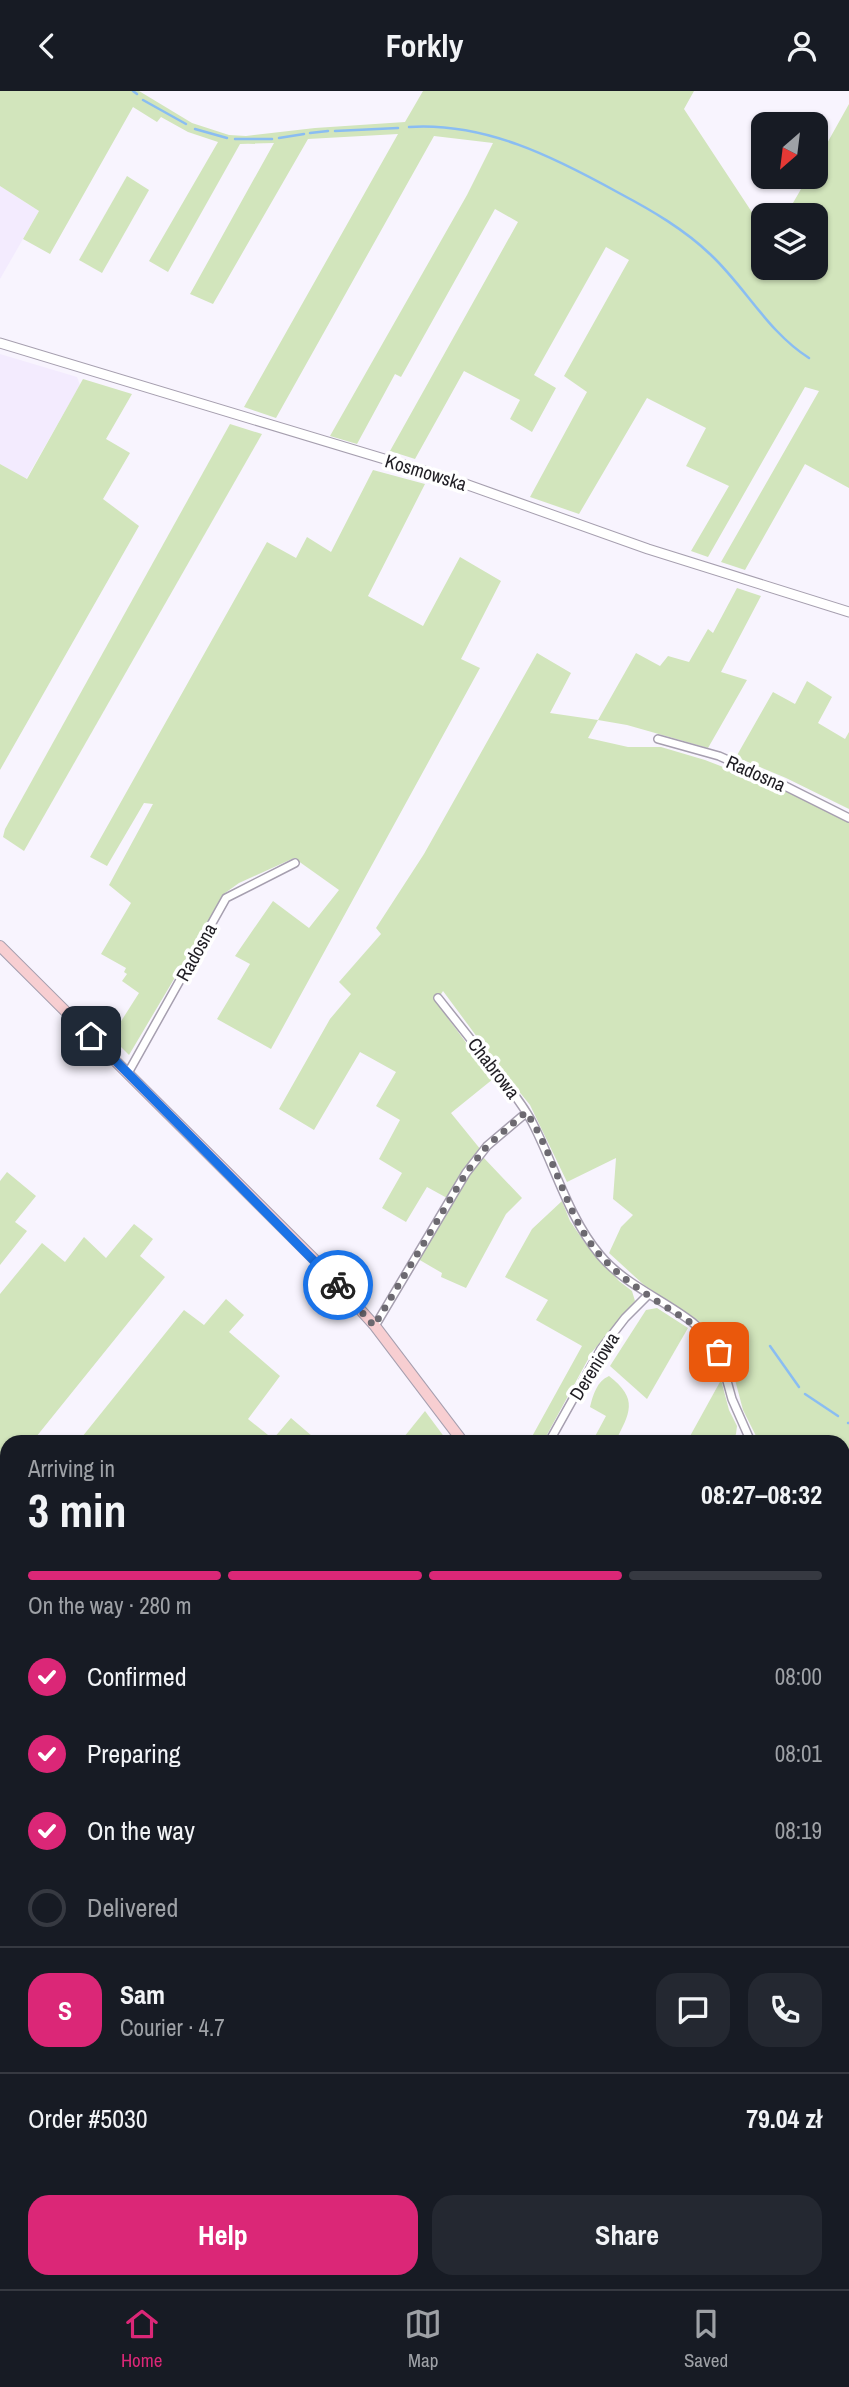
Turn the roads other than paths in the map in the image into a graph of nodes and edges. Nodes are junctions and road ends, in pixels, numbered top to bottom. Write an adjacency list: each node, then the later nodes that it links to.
1 (0, 343): 2 (street, Kosmowska)
2 (849, 613)
3 (658, 740): 4 (street, Radosna)
4 (849, 818)
5 (295, 863): 8 (street, Radosna)
6 (0, 946): 8 (main road)
7 (438, 998): 9 (street, Chabrowa)
8 (128, 1073): 11 (main road)
9 (526, 1112): 10 (street, Chabrowa); 11 (street)
10 (648, 1295): 13 (street, Dereniowa); 14 (street, Chabrowa)
11 (374, 1326): 12 (main road)
12 (458, 1435)
13 (553, 1435)
14 (747, 1435)

